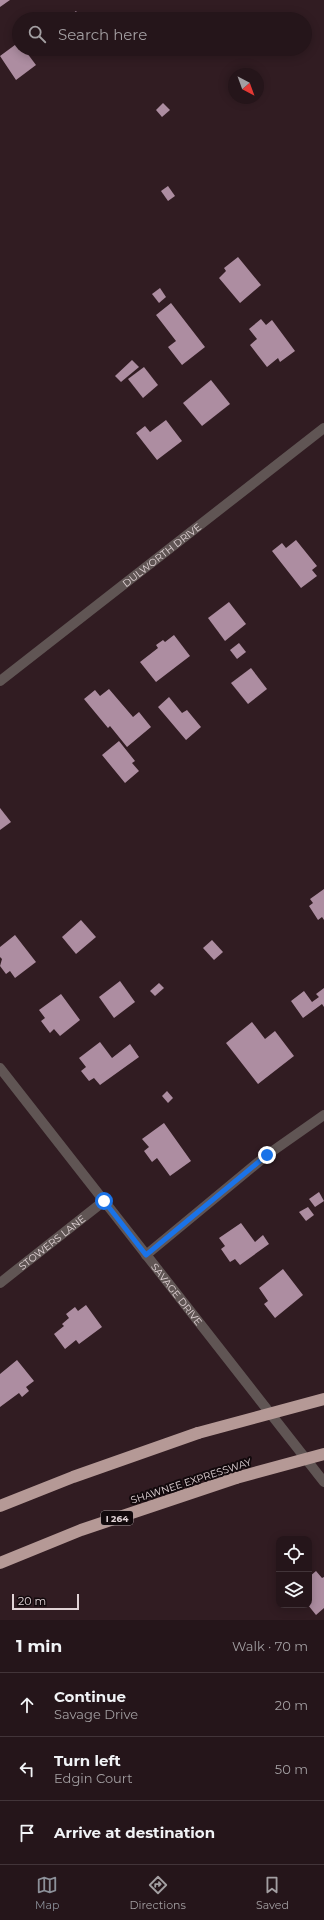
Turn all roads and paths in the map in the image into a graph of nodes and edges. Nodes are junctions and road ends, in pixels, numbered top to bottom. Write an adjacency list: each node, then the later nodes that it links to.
1 (324, 428): 2 (street, DULWORTH DRIVE)
2 (0, 681)
3 (0, 1068): 5 (street, SAVAGE DRIVE)
4 (324, 1115): 6 (street)
5 (104, 1201): 6 (street, SAVAGE DRIVE); 7 (street, STOWERS LANE)
6 (146, 1255): 10 (street, SAVAGE DRIVE)
7 (0, 1283)
8 (324, 1399): 11 (highway, bridge)
9 (324, 1454): 12 (highway, SHAWNEE EXPRESSWAY / I 264, bridge)
10 (324, 1482)
11 (0, 1506)
12 (0, 1563)

